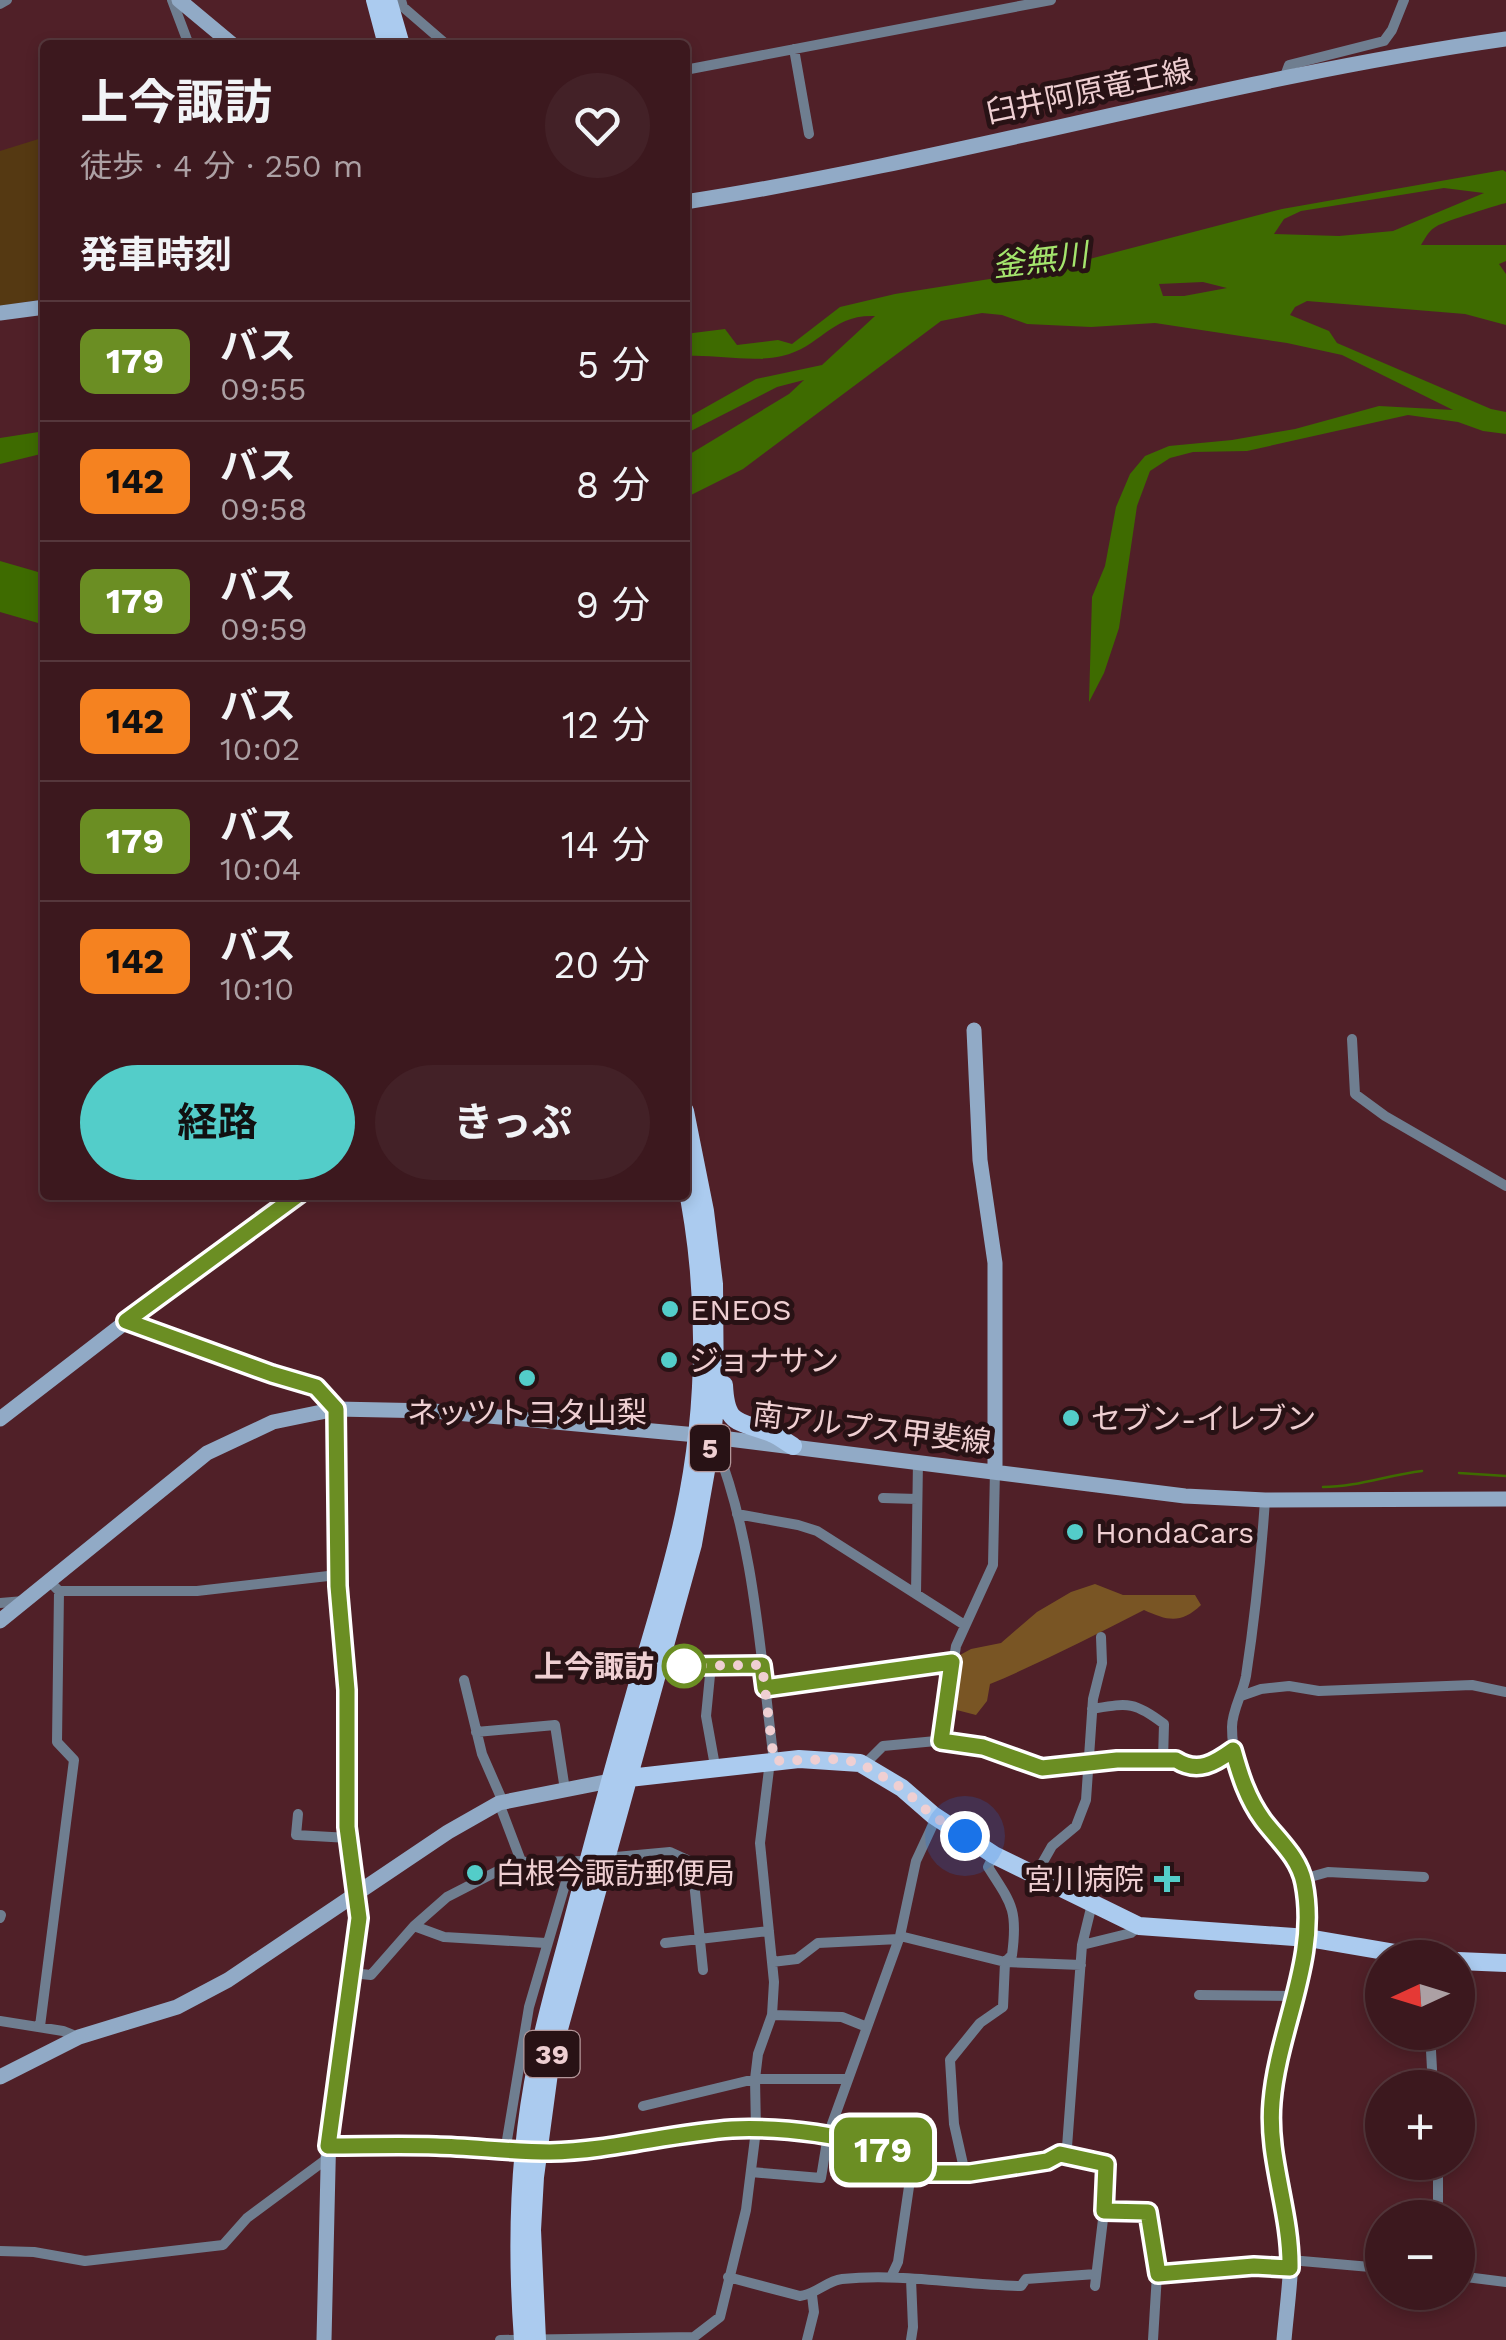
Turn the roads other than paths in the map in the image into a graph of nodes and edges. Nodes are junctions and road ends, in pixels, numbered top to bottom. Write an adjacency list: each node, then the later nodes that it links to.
1 (7, 0): 9 (street)
2 (172, 0): 11 (street)
3 (179, 0): 12 (street)
4 (375, 0): 13 (main road)
5 (388, 0): 14 (main road)
6 (402, 0): 15 (street)
7 (1052, 0): 16 (street)
8 (1404, 0): 18 (street)
9 (0, 4)
10 (1506, 39): 18 (street, 臼井阿原竜王線)
11 (187, 40)
12 (227, 40)
13 (386, 40)
14 (400, 40)
15 (442, 40)
16 (794, 49): 17 (street); 19 (street)
17 (690, 69)
18 (1284, 76): 20 (street, 臼井阿原竜王線)
19 (809, 134)
20 (690, 201)
21 (40, 308): 22 (street)
22 (0, 314)
23 (974, 1030): 36 (street)
24 (1352, 1039): 26 (street)
25 (690, 1137): 29 (main road, 5)
26 (1506, 1186)
27 (291, 1200): 30 (street)
28 (689, 1200): 33 (main road, 5)
29 (715, 1300): 33 (main road, 5); 34 (main road)
30 (126, 1321): 31 (street); 32 (street)
31 (336, 1409): 33 (street, 南アルプス甲斐線); 42 (street); 43 (street, 南アルプス甲斐線)
32 (0, 1419)
33 (704, 1436): 34 (street, 南アルプス甲斐線); 41 (street); 67 (main road, 5)
34 (793, 1446): 35 (street, 南アルプス甲斐線)
35 (918, 1461): 36 (street, 南アルプス甲斐線); 38 (street)
36 (995, 1470): 40 (street, 南アルプス甲斐線); 48 (street)
37 (882, 1498): 38 (street)
38 (917, 1499): 44 (street)
39 (1506, 1499): 40 (street, 南アルプス甲斐線)
40 (1265, 1500): 57 (street)
41 (737, 1514): 44 (street); 51 (street)
42 (337, 1575): 43 (street); 73 (street)
43 (53, 1586): 45 (street, 南アルプス甲斐線); 103 (street)
44 (916, 1594): 48 (street)
45 (24, 1602): 46 (street); 47 (street, 南アルプス甲斐線)
46 (0, 1603)
47 (0, 1621)
48 (963, 1624): 50 (street)
49 (1101, 1637): 58 (street)
50 (952, 1662): 55 (street); 60 (street)
51 (762, 1665): 53 (street); 55 (street)
52 (684, 1666): 53 (street)
53 (711, 1666): 66 (street)
54 (464, 1680): 59 (street)
55 (765, 1688): 63 (street)
56 (1506, 1692): 57 (street)
57 (1241, 1696): 61 (street)
58 (1092, 1709): 62 (street); 64 (street)
59 (476, 1732): 68 (street); 70 (street)
60 (941, 1741): 64 (street); 65 (street)
61 (1233, 1750): 62 (street); 69 (street)
62 (1164, 1760): 64 (street)
63 (772, 1761): 65 (main road); 66 (main road); 84 (street)
64 (1088, 1764): 77 (street)
65 (864, 1765): 72 (main road)
66 (715, 1766): 67 (main road)
67 (618, 1779): 68 (street); 75 (main road, 39)
68 (565, 1790): 70 (street)
69 (1251, 1801): 79 (street)
70 (501, 1803): 76 (street); 80 (street)
71 (298, 1814): 73 (street)
72 (936, 1818): 74 (main road); 85 (street)
73 (349, 1838): 80 (street)
74 (994, 1855): 77 (main road); 93 (street)
75 (588, 1860): 76 (street); 87 (street); 88 (street); 130 (main road, 39)
76 (522, 1861): 82 (street)
77 (1035, 1876): 81 (main road)
78 (1424, 1877): 79 (street)
79 (1304, 1879): 86 (street)
80 (356, 1895): 98 (street); 105 (street)
81 (1092, 1904): 83 (main road); 90 (street)
82 (414, 1926): 88 (street); 98 (street)
83 (1139, 1926): 86 (main road); 90 (street)
84 (769, 1931): 87 (street); 92 (street)
85 (900, 1938): 92 (street); 93 (street); 104 (street)
86 (1308, 1938): 91 (main road); 100 (street)
87 (700, 1939): 89 (street); 97 (street)
88 (546, 1943): 113 (street)
89 (666, 1943)
90 (1082, 1945): 96 (street)
91 (1365, 1948)
92 (772, 1962): 101 (street)
93 (1005, 1962): 96 (street); 117 (street)
94 (1475, 1962): 95 (main road)
95 (1506, 1963)
96 (1081, 1965): 114 (street)
97 (703, 1970)
98 (351, 1973): 112 (street)
99 (1199, 1995): 100 (street)
100 (1296, 1996): 120 (street)
101 (772, 2014): 104 (street); 108 (street)
102 (0, 2021): 103 (street)
103 (40, 2026): 105 (street)
104 (867, 2028): 107 (street)
105 (79, 2037): 106 (street)
106 (0, 2078)
107 (848, 2078): 108 (street); 111 (street)
108 (755, 2079): 109 (street); 110 (street)
109 (643, 2106)
110 (756, 2130): 111 (street); 113 (street); 115 (street)
111 (828, 2136): 115 (street); 116 (street)
112 (328, 2152): 113 (street); 119 (street); 131 (street)
113 (505, 2152)
114 (1060, 2154): 117 (street); 118 (street)
115 (751, 2172): 123 (street)
116 (911, 2173): 117 (street); 124 (street)
117 (964, 2173)
118 (1104, 2211): 122 (street); 126 (street)
119 (0, 2251)
120 (1290, 2264): 121 (street); 122 (street); 136 (street)
121 (1365, 2267)
122 (1158, 2274): 135 (street)
123 (728, 2277): 128 (street); 129 (street)
124 (890, 2277): 126 (street); 128 (street)
125 (1475, 2278): 127 (street)
126 (911, 2279): 134 (street)
127 (1506, 2282)
128 (812, 2295): 133 (street)
129 (692, 2338): 130 (street)
130 (530, 2339): 132 (street)
131 (324, 2340)
132 (500, 2340)
133 (807, 2340)
134 (911, 2340)
135 (1153, 2340)
136 (1284, 2340)

